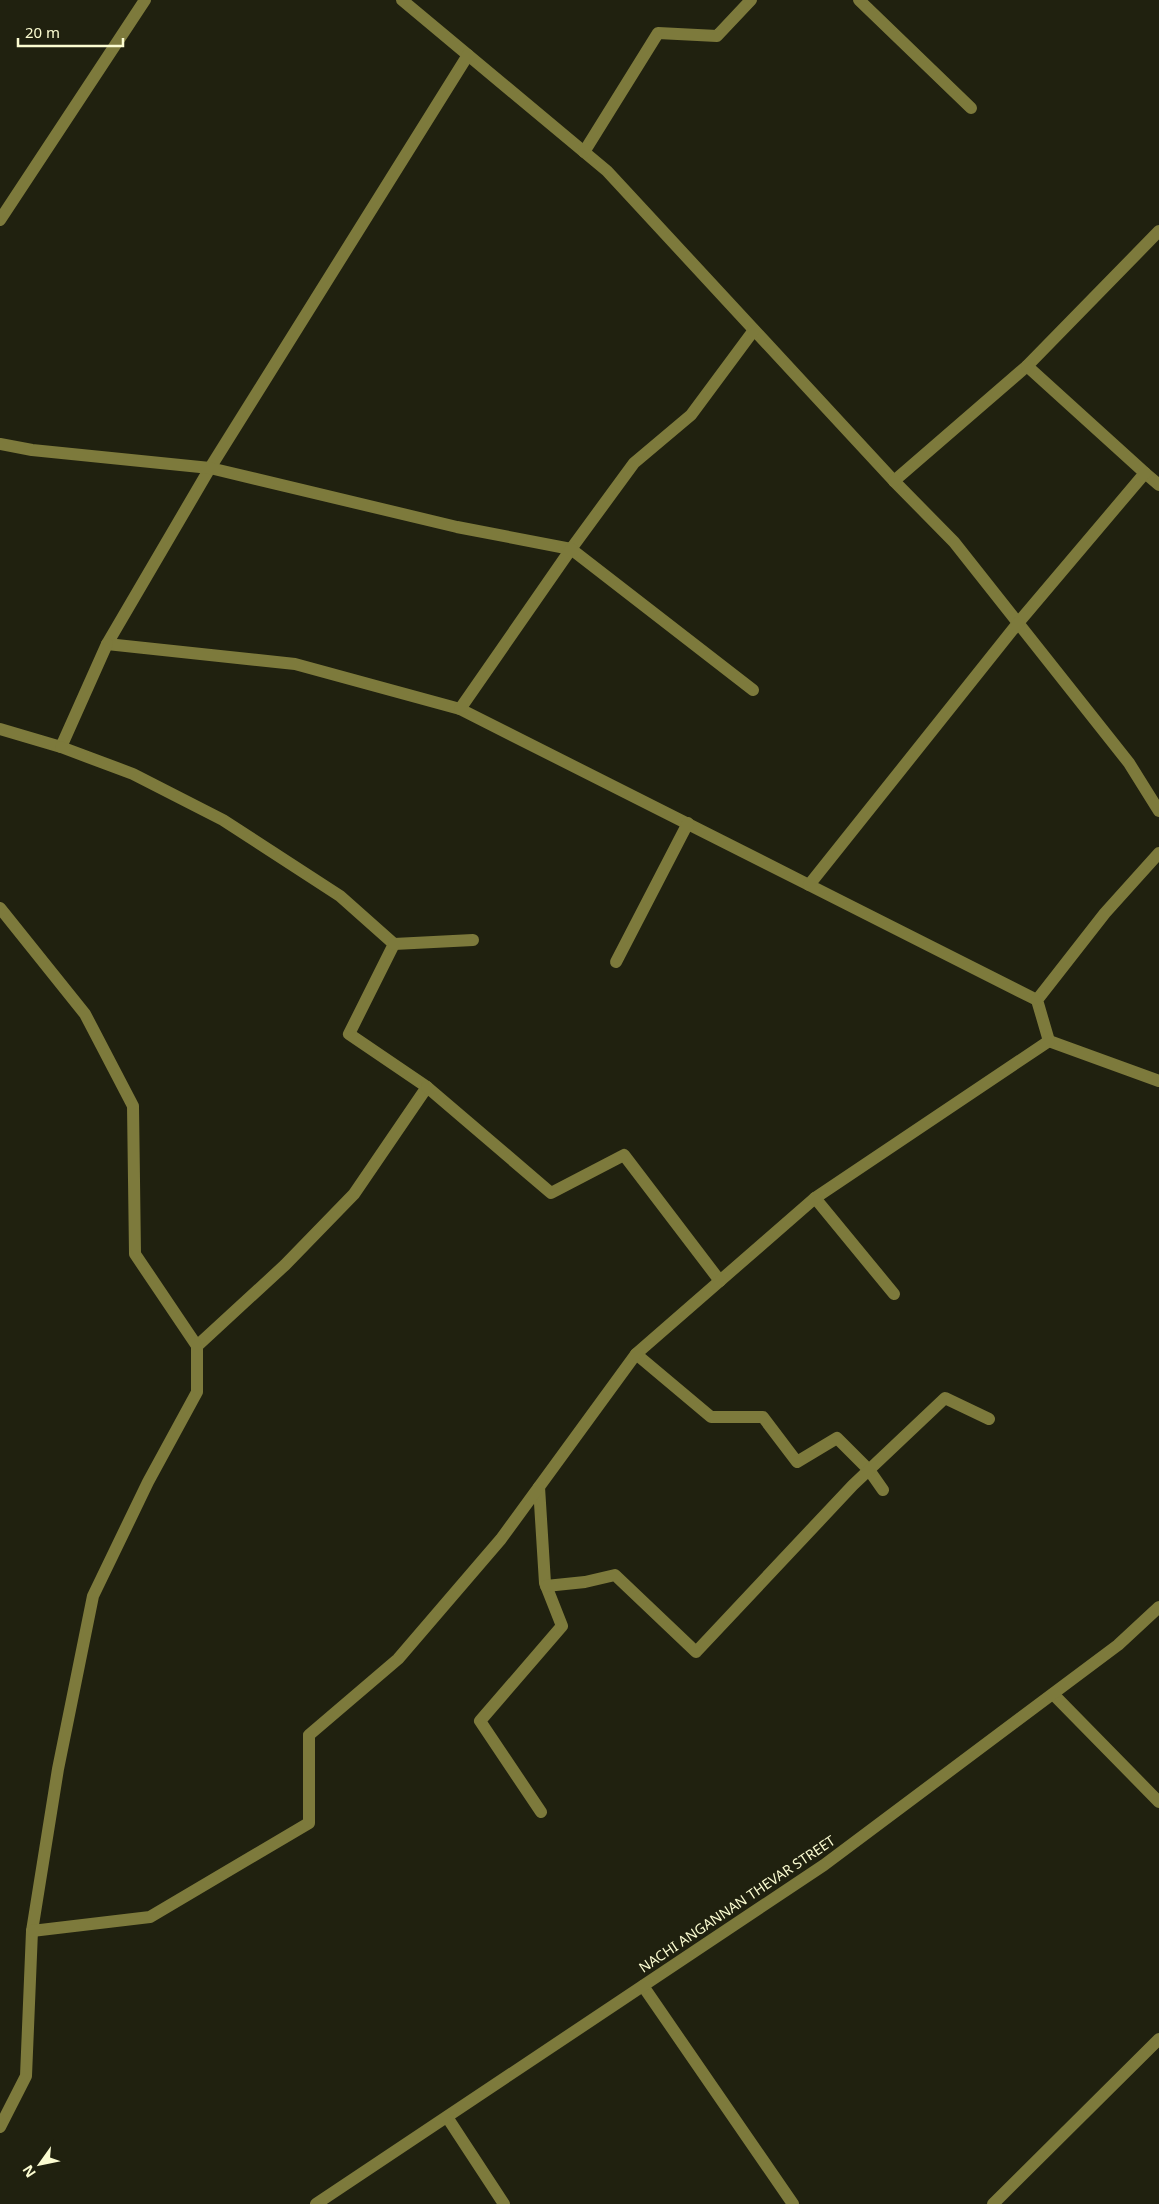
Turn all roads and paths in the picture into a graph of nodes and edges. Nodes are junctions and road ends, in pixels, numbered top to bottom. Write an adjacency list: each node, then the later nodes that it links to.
1 (145, 0): 8 (street)
2 (402, 0): 5 (street)
3 (751, 0): 7 (street)
4 (859, 0): 6 (street)
5 (468, 55): 7 (street); 13 (street)
6 (971, 108)
7 (584, 152): 10 (street)
8 (0, 220)
9 (1159, 231): 11 (street)
10 (754, 330): 15 (street); 17 (street)
11 (1027, 366): 14 (street); 15 (street)
12 (0, 444): 13 (street)
13 (210, 468): 17 (street); 19 (street)
14 (1145, 473): 16 (street); 18 (street)
15 (894, 481): 18 (street)
16 (1159, 485)
17 (571, 550): 20 (street); 21 (street)
18 (1018, 623): 24 (street); 27 (street)
19 (107, 644): 21 (street); 23 (street)
20 (753, 690)
21 (460, 709): 25 (street)
22 (0, 729): 23 (street)
23 (61, 747): 30 (street)
24 (1159, 811)
25 (688, 824): 27 (street); 31 (street)
26 (1159, 853): 32 (street)
27 (809, 885): 32 (street)
28 (0, 908): 39 (street)
29 (473, 940): 30 (street)
30 (394, 944): 35 (street)
31 (616, 962)
32 (1037, 1000): 33 (street)
33 (1049, 1041): 34 (street); 36 (street)
34 (1159, 1081)
35 (428, 1087): 37 (street); 39 (street)
36 (816, 1198): 37 (street); 38 (street)
37 (720, 1281): 40 (street)
38 (894, 1294)
39 (197, 1346): 50 (street)
40 (636, 1354): 42 (street); 43 (street)
41 (989, 1419): 42 (street)
42 (869, 1470): 44 (street); 45 (street)
43 (539, 1487): 45 (street); 50 (street)
44 (883, 1490)
45 (546, 1586): 49 (street)
46 (1159, 1607): 47 (street, NACHI ANGANNAN THEVAR STREET)
47 (1053, 1694): 48 (street); 51 (street, NACHI ANGANNAN THEVAR STREET)
48 (1159, 1802)
49 (542, 1812)
50 (32, 1931): 54 (street)
51 (643, 1986): 53 (street, NACHI ANGANNAN THEVAR STREET); 57 (street)
52 (1159, 2038): 58 (street)
53 (447, 2117): 55 (street, NACHI ANGANNAN THEVAR STREET); 56 (street)
54 (0, 2127)
55 (316, 2204)
56 (504, 2204)
57 (793, 2204)
58 (993, 2204)

